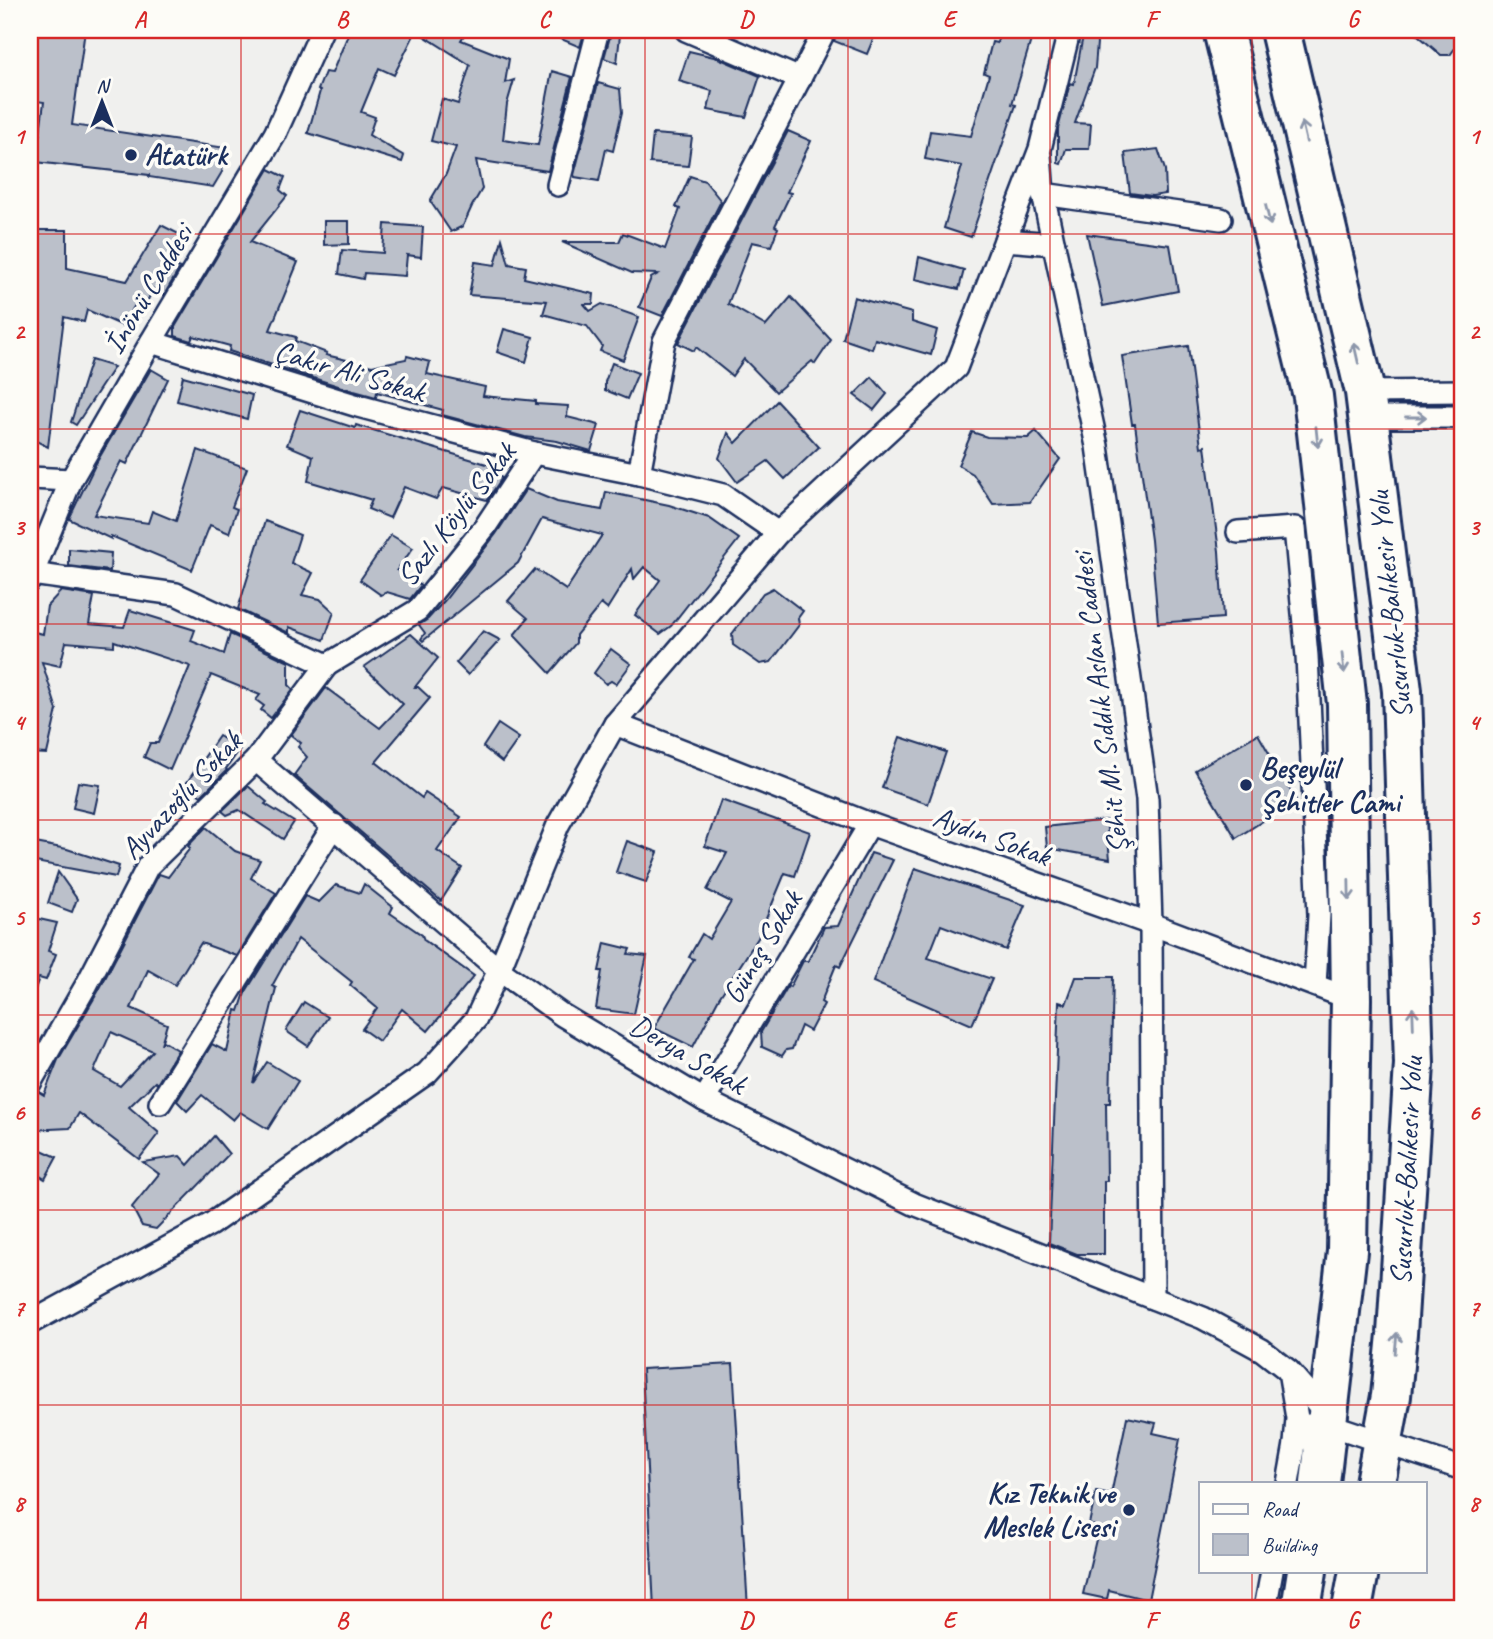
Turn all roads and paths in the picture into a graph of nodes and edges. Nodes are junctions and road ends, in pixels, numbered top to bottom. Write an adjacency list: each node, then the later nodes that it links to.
1 (322, 30): 15 (street, İnönü Caddesi)
2 (598, 30): 10 (street)
3 (686, 30): 8 (street)
4 (825, 30): 8 (street)
5 (1066, 30): 9 (street)
6 (1223, 30): 34 (highway, Susurluk-Balıkesir Yolu, one-way to 34)
7 (1280, 30): 17 (highway, Susurluk-Balıkesir Yolu, one-way to 7)
8 (800, 79): 20 (street)
9 (1040, 149): 11 (street, Şehit M. Sıddık Aslan Caddesi); 13 (street)
10 (558, 185)
11 (1044, 194): 12 (street); 14 (street, Şehit M. Sıddık Aslan Caddesi)
12 (1221, 219)
13 (1005, 240): 14 (street); 24 (street)
14 (1054, 244): 31 (street, Şehit M. Sıddık Aslan Caddesi)
15 (151, 342): 19 (street, Çakır Ali Sokak); 22 (street, İnönü Caddesi)
16 (1463, 391): 17 (street)
17 (1367, 404): 18 (street, one-way to 18); 42 (highway, Susurluk-Balıkesir Yolu, one-way to 17)
18 (1463, 416)
19 (534, 453): 20 (street, Sazlı Köylü Sokak); 26 (street, Sazlı Köylü Sokak)
20 (639, 474): 24 (street, Sazlı Köylü Sokak)
21 (30, 478): 22 (street)
22 (71, 480): 25 (street, İnönü Caddesi)
23 (1238, 532): 33 (street)
24 (778, 533): 27 (street)
25 (31, 577): 26 (street)
26 (327, 665): 28 (street, Ayvazoğlu Sokak)
27 (615, 724): 29 (street, Aydın Sokak); 32 (street)
28 (256, 760): 30 (street, Derya Sokak); 35 (street, Ayvazoğlu Sokak)
29 (870, 824): 31 (street, Aydın Sokak); 36 (street, Güneş Sokak)
30 (334, 825): 32 (street, Derya Sokak); 37 (street)
31 (1151, 924): 33 (street, Aydın Sokak); 39 (street, Şehit M. Sıddık Aslan Caddesi)
32 (499, 970): 36 (street, Derya Sokak); 40 (street)
33 (1315, 985): 34 (street, Aydın Sokak)
34 (1351, 999): 38 (highway, Susurluk-Balıkesir Yolu)
35 (30, 1083)
36 (704, 1100): 39 (street, Derya Sokak)
37 (160, 1103)
38 (1349, 1131): 42 (highway); 43 (highway, Susurluk-Balıkesir Yolu)
39 (1153, 1298): 41 (street, Derya Sokak)
40 (30, 1323)
41 (1289, 1371): 43 (street, Derya Sokak); 45 (street)
42 (1391, 1396): 44 (highway, Susurluk-Balıkesir Yolu)
43 (1328, 1424): 44 (street); 45 (street); 48 (highway, Susurluk-Balıkesir Yolu)
44 (1383, 1442): 46 (street); 49 (highway, Susurluk-Balıkesir Yolu)
45 (1295, 1444): 47 (street)
46 (1463, 1469)
47 (1288, 1482)
48 (1320, 1482)
49 (1375, 1482)
50 (1272, 1572): 53 (street)
51 (1307, 1572): 54 (highway)
52 (1359, 1572): 55 (highway)
53 (1265, 1609)
54 (1301, 1609)
55 (1352, 1609)

